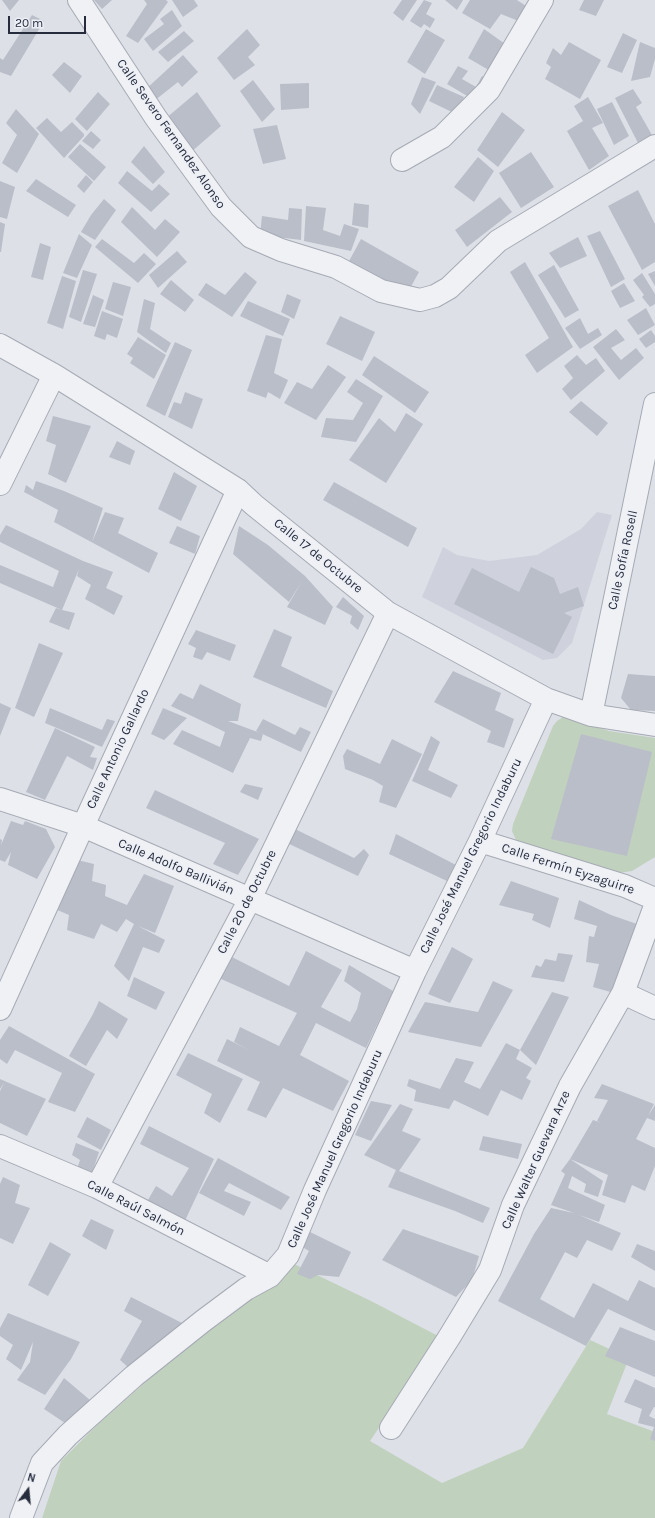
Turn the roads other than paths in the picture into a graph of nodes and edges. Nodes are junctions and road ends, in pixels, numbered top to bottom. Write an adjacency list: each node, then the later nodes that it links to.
1 (79, 0): 3 (street, Calle Severo Fernandez Alonso)
2 (542, 0): 4 (street)
3 (655, 146)
4 (402, 160)
5 (0, 345): 6 (street, Calle 17 de Octubre)
6 (54, 375): 8 (street); 9 (street, Calle 17 de Octubre)
7 (655, 404): 12 (street, Calle Sofía Rosell)
8 (0, 484)
9 (238, 490): 10 (street, Calle 17 de Octubre); 15 (street, Calle Antonio Gallardo)
10 (388, 613): 11 (street, Calle 17 de Octubre); 17 (street, Calle 20 de Octubre)
11 (546, 699): 12 (street, Calle 17 de Octubre); 16 (street, Calle José Manuel Gregorio Indaburu)
12 (591, 715): 13 (street, Calle 17 de Octubre)
13 (655, 725)
14 (0, 799): 15 (street, Calle Adolfo Ballivián)
15 (83, 826): 17 (street, Calle Adolfo Ballivián); 23 (street, Calle Antonio Gallardo)
16 (480, 840): 18 (street, Calle Fermín Eyzaguirre); 20 (street, Calle José Manuel Gregorio Indaburu)
17 (250, 898): 20 (street, Calle Adolfo Ballivián); 25 (street, Calle 20 de Octubre)
18 (655, 899)
19 (655, 906): 21 (street, Calle Walter Guevara Arze)
20 (415, 971): 26 (street, Calle José Manuel Gregorio Indaburu)
21 (623, 994): 22 (street); 27 (street, Calle Walter Guevara Arze)
22 (655, 1008)
23 (0, 1009)
24 (0, 1146): 25 (street, Calle Raúl Salmón)
25 (97, 1187): 26 (street, Calle Raúl Salmón)
26 (270, 1276): 28 (street, Calle José Manuel Gregorio Indaburu)
27 (391, 1428)
28 (21, 1518)

